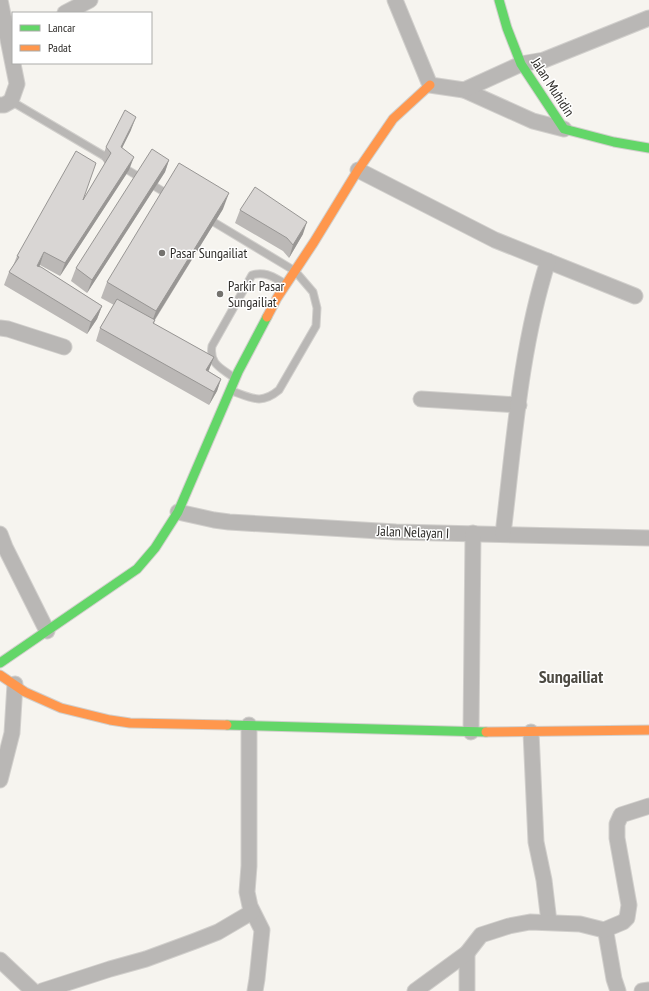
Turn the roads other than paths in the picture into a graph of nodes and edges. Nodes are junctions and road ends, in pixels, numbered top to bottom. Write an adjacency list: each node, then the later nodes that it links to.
1 (0, 0): 7 (street)
2 (90, 0): 5 (street)
3 (395, 0): 11 (street)
4 (499, 0): 10 (main road, Jalan Muhidin)
5 (67, 12)
6 (649, 18): 10 (street)
7 (10, 35): 8 (street)
8 (12, 49)
9 (14, 64): 13 (street)
10 (521, 64): 12 (street); 14 (main road, Jalan Muhidin)
11 (430, 85): 12 (street); 16 (main road)
12 (464, 90): 14 (street)
13 (6, 103): 17 (lane)
14 (564, 129): 15 (main road, Jalan Muhidin)
15 (649, 148)
16 (358, 170): 19 (street); 20 (main road)
17 (172, 197)
18 (200, 213): 20 (lane)
19 (548, 261): 22 (street); 28 (street)
20 (295, 271): 21 (main road); 26 (lane)
21 (286, 284): 25 (main road); 25 (lane)
22 (635, 296)
23 (0, 328): 24 (street)
24 (64, 347)
25 (236, 379): 26 (main road)
26 (230, 390): 29 (main road)
27 (422, 399): 28 (street)
28 (519, 405): 32 (street)
29 (178, 512): 30 (street, Jalan Nelayan I); 34 (main road)
30 (473, 533): 32 (street, Jalan Nelayan I); 40 (street)
31 (0, 534): 34 (street)
32 (503, 534): 33 (street, Jalan Nelayan I)
33 (649, 538)
34 (47, 631): 35 (main road)
35 (0, 663)
36 (0, 675): 37 (main road)
37 (15, 684): 38 (main road); 42 (street)
38 (250, 725): 40 (main road); 44 (street)
39 (649, 730): 41 (main road)
40 (471, 732): 41 (main road)
41 (531, 732): 45 (street)
42 (0, 780)
43 (649, 806): 46 (street)
44 (252, 912): 51 (street); 52 (street)
45 (549, 922): 46 (street); 47 (street)
46 (604, 930): 55 (street)
47 (466, 953): 53 (street); 54 (street)
48 (0, 960): 50 (street)
49 (649, 990): 56 (street)
50 (33, 991)
51 (42, 991)
52 (255, 991)
53 (415, 991)
54 (467, 991)
55 (618, 991)
56 (642, 991)

